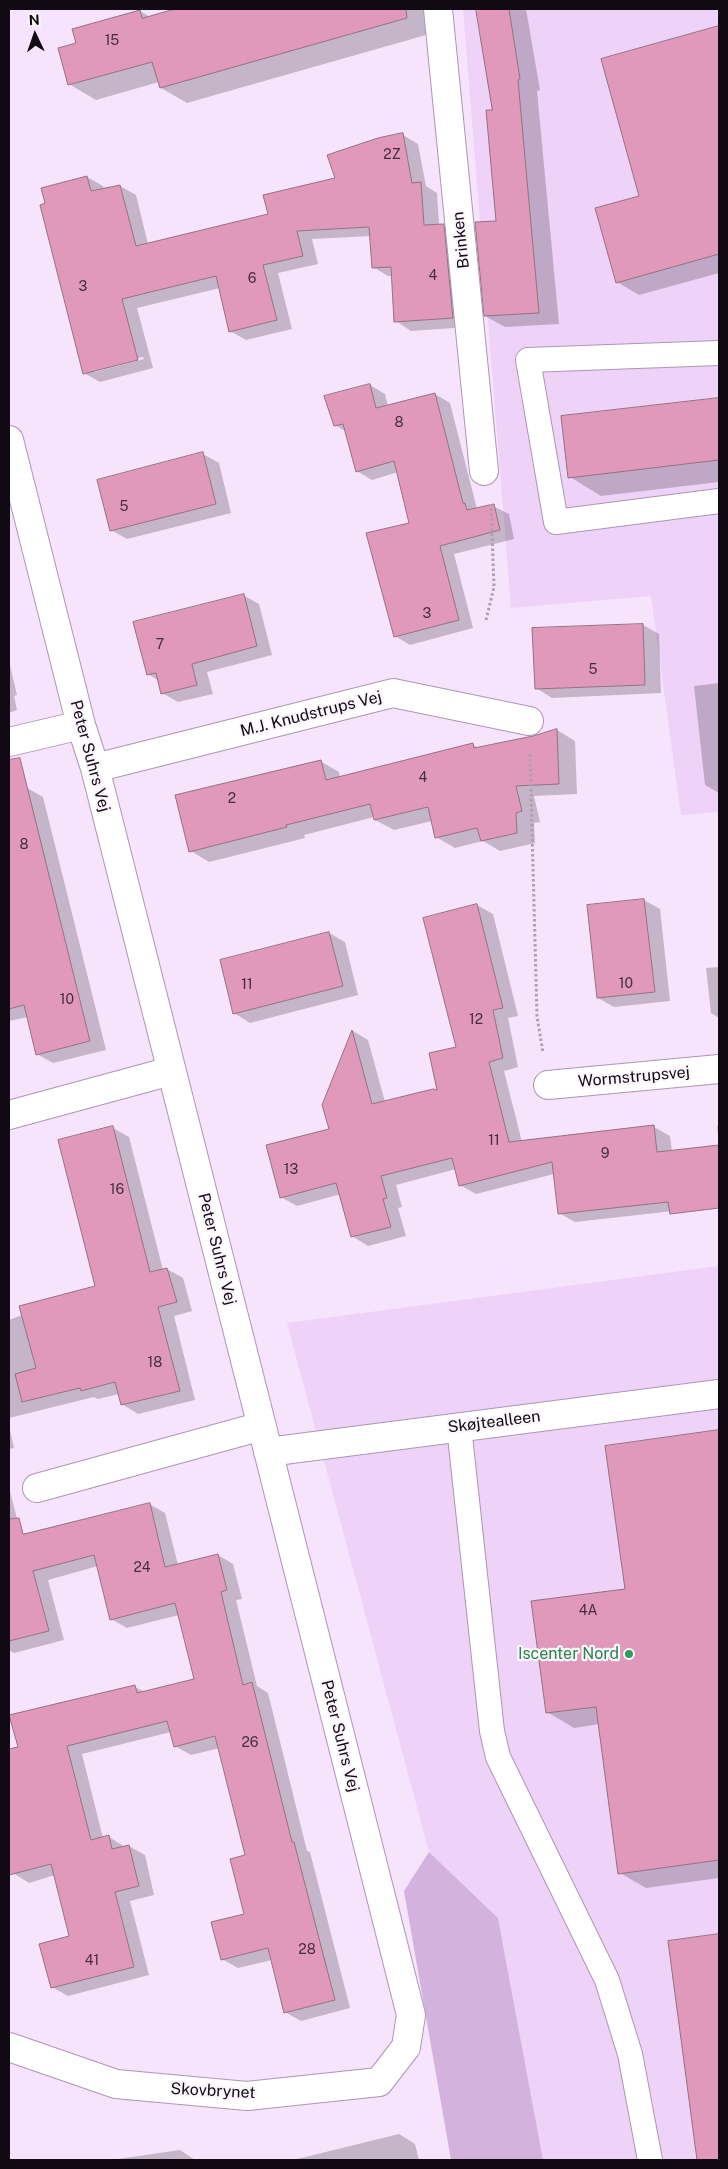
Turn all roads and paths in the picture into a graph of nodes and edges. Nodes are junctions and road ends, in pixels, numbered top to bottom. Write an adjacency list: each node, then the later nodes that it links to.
1 (438, 9): 4 (street, Brinken)
2 (719, 353): 5 (lane)
3 (9, 440): 8 (street, Peter Suhrs Vej)
4 (484, 471): 6 (path)
5 (719, 501)
6 (486, 620)
7 (529, 721): 10 (street, M.J. Knudstrups Vej); 13 (path)
8 (81, 725): 9 (street); 10 (street, Peter Suhrs Vej)
9 (9, 742)
10 (95, 768): 12 (street, Peter Suhrs Vej)
11 (719, 1069): 13 (street, Wormstrupsvej)
12 (172, 1071): 14 (street); 16 (street, Peter Suhrs Vej)
13 (548, 1085)
14 (9, 1115)
15 (719, 1394): 17 (street, Skøjtealleen)
16 (262, 1426): 18 (street, Peter Suhrs Vej); 19 (street)
17 (459, 1427): 18 (street, Skøjtealleen); 22 (lane)
18 (268, 1452): 21 (street, Peter Suhrs Vej)
19 (37, 1488)
20 (9, 2047): 21 (street, Skovbrynet)
21 (406, 2047)
22 (650, 2160)

